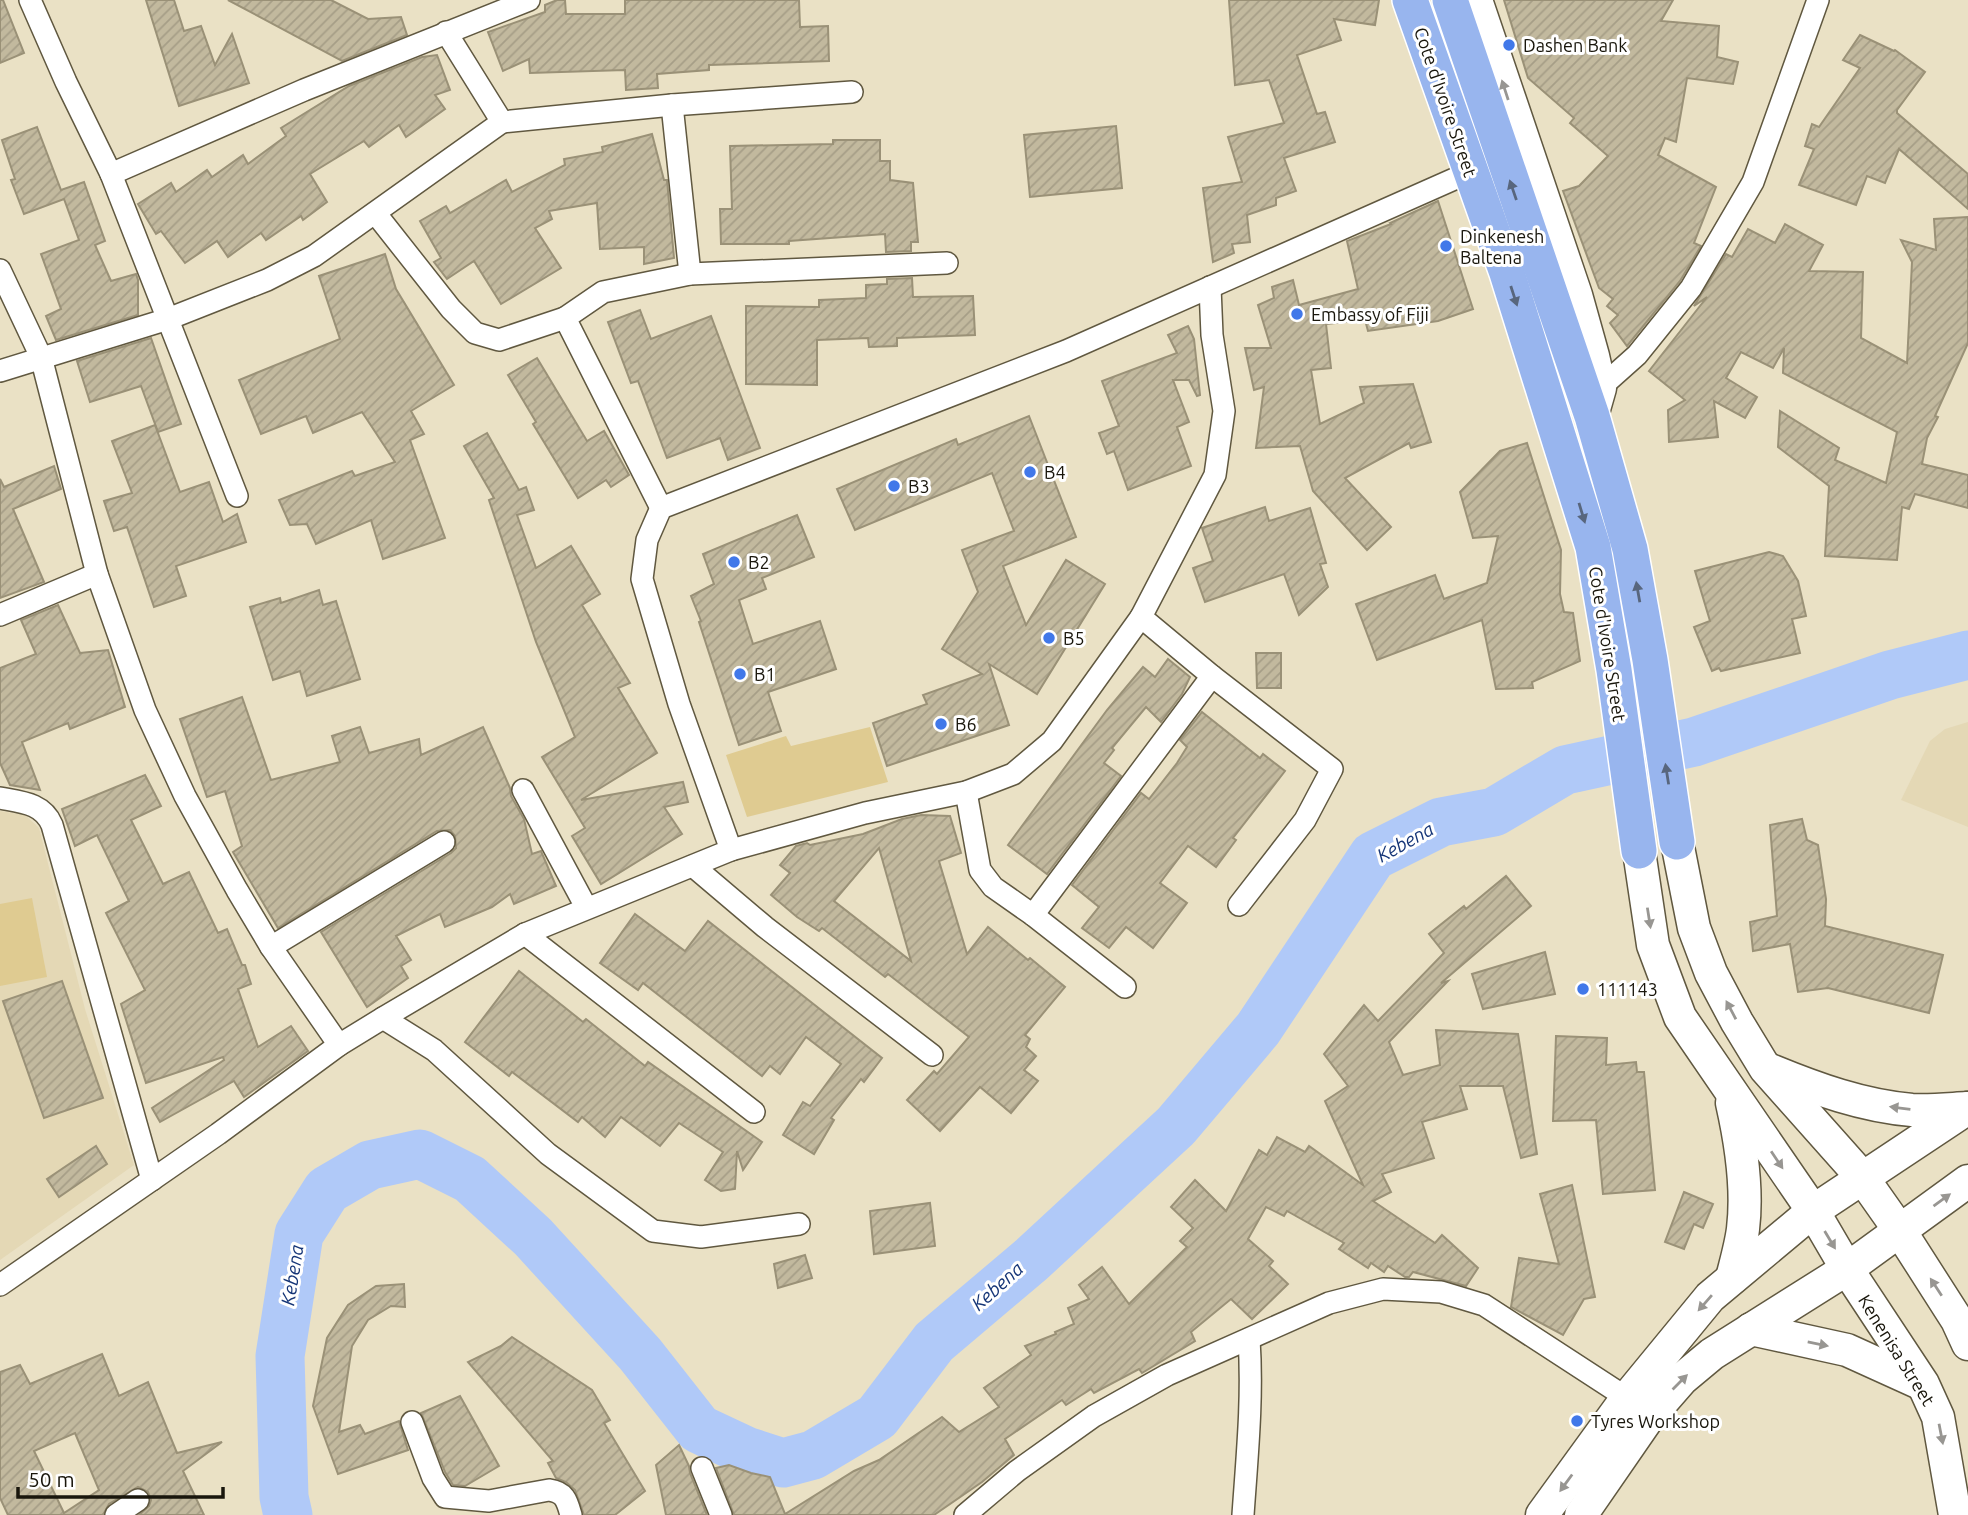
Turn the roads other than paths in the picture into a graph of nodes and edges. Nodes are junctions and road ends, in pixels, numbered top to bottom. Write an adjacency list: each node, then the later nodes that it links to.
1 (30, 0): 12 (street)
2 (528, 0): 7 (street)
3 (1410, 0): 11 (main road, Cote d'Ivoire Street)
4 (1450, 0): 22 (main road, Cote d'Ivoire Street, one-way to 4)
5 (1476, 0): 22 (main road, Cote d'Ivoire Street, one-way to 5)
6 (1818, 0): 22 (street)
7 (446, 33): 10 (street); 12 (street)
8 (852, 92): 9 (street)
9 (673, 105): 10 (street); 16 (street)
10 (502, 122): 13 (street)
11 (1470, 172): 17 (street); 35 (main road, Cote d'Ivoire Street, one-way to 35)
12 (111, 174): 19 (street)
13 (376, 214): 18 (street); 19 (street)
14 (947, 263): 16 (street)
15 (0, 270): 20 (street)
16 (690, 274): 18 (street)
17 (1210, 287): 24 (street); 27 (street)
18 (565, 318): 24 (street)
19 (168, 319): 20 (street); 23 (street)
20 (41, 357): 21 (street); 25 (street)
21 (0, 371)
22 (1596, 402): 33 (main road, Cote d'Ivoire Street, one-way to 22)
23 (237, 496)
24 (661, 508): 34 (street)
25 (97, 574): 26 (street); 41 (street)
26 (0, 615)
27 (1141, 617): 28 (street); 30 (street)
28 (1212, 676): 37 (street); 39 (street)
29 (523, 790): 38 (street)
30 (966, 792): 34 (street); 39 (street)
31 (0, 798): 51 (street)
32 (444, 842): 41 (street)
33 (1677, 842): 46 (main road, Cote d'Ivoire Street, one-way to 33)
34 (730, 850): 36 (street)
35 (1639, 851): 47 (main road, Cote d'Ivoire Street, one-way to 47)
36 (693, 866): 38 (street); 45 (street)
37 (1239, 905)
38 (586, 907): 40 (street)
39 (1033, 915): 42 (street)
40 (525, 934): 43 (street); 49 (street)
41 (271, 947): 44 (street)
42 (1125, 987)
43 (383, 1018): 44 (street); 54 (street)
44 (339, 1045): 51 (street)
45 (932, 1055)
46 (1765, 1068): 48 (main road, one-way to 46); 50 (main road, Cote d'Ivoire Street)
47 (1728, 1088): 53 (main road, Cote d'Ivoire Street, one-way to 53); 57 (main road)
48 (1968, 1108): 50 (main road)
49 (754, 1112)
50 (1862, 1177): 53 (main road); 55 (main road, Cote d'Ivoire Street)
51 (152, 1180): 58 (street)
52 (1968, 1181): 55 (main road, one-way to 52)
53 (1813, 1211): 56 (main road, Kenenisa Street, one-way to 56); 57 (main road)
54 (799, 1224)
55 (1900, 1231): 56 (main road); 61 (main road, one-way to 55)
56 (1847, 1269): 59 (main road); 62 (main road, Kenenisa Street)
57 (1732, 1278): 63 (main road, one-way to 63)
58 (0, 1285)
59 (1751, 1329): 62 (main road, one-way to 62); 73 (main road, one-way to 59)
60 (1249, 1339): 63 (street); 70 (street); 71 (street)
61 (1968, 1344)
62 (1923, 1384): 74 (main road, Kenenisa Street, one-way to 74)
63 (1626, 1398): 72 (main road, one-way to 72)
64 (412, 1422): 68 (street)
65 (702, 1468): 69 (street)
66 (138, 1500): 67 (street)
67 (116, 1515)
68 (571, 1515)
69 (721, 1515)
70 (965, 1515)
71 (1243, 1515)
72 (1542, 1515)
73 (1580, 1515)
74 (1955, 1515)

